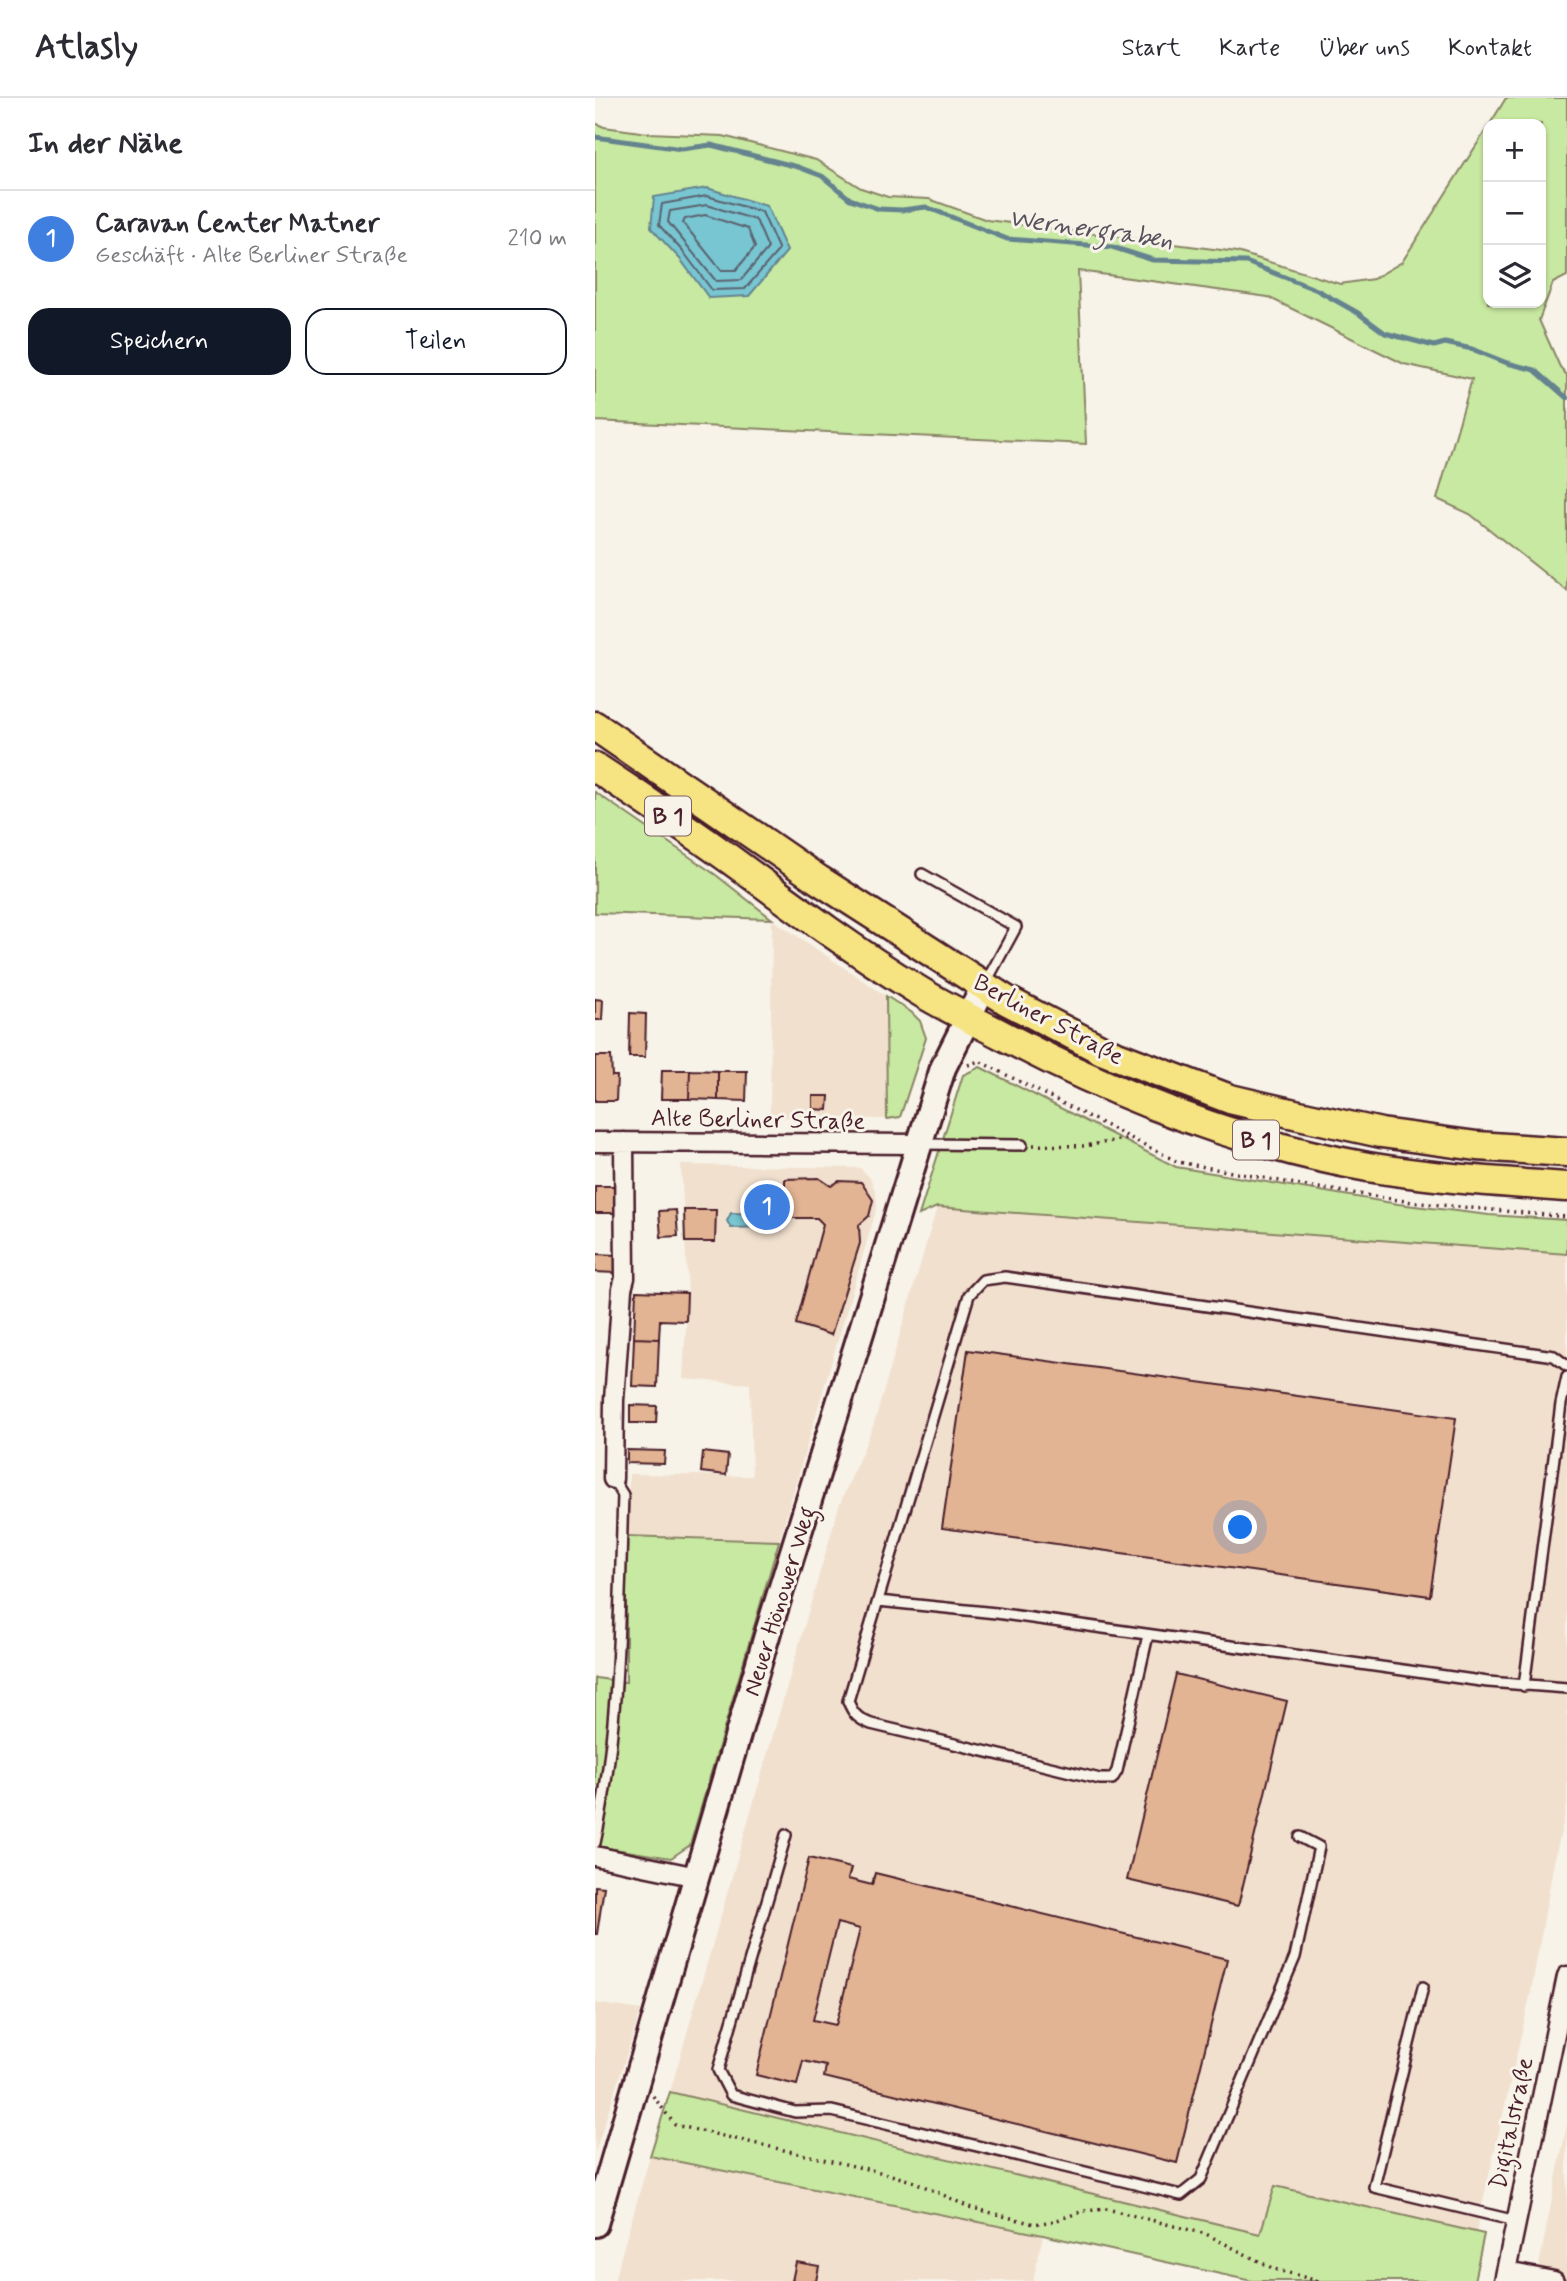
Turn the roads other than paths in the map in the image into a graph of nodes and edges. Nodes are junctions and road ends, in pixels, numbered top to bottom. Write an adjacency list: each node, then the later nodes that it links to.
1 (595, 726): 4 (main road, Berliner Straße / B 1)
2 (595, 767): 5 (main road, Berliner Straße / B 1)
3 (922, 874): 4 (lane)
4 (984, 986): 5 (main road, Neuer Hönower Weg); 10 (main road, Berliner Straße / B 1)
5 (967, 1017): 8 (main road, Neuer Hönower Weg); 11 (main road, Berliner Straße / B 1)
6 (595, 1142): 7 (street, Alte Berliner Straße)
7 (624, 1142): 8 (street, Alte Berliner Straße); 14 (street)
8 (921, 1144): 9 (lane); 23 (main road, Neuer Hönower Weg)
9 (1022, 1145)
10 (1567, 1152)
11 (1567, 1187)
12 (1567, 1366): 15 (lane)
13 (1567, 1377): 17 (lane)
14 (613, 1479): 21 (lane)
15 (879, 1601): 16 (lane); 16 (lane)
16 (1148, 1635): 17 (lane)
17 (1524, 1686): 18 (lane)
18 (1567, 1688)
19 (786, 1835): 20 (lane)
20 (1300, 1837)
21 (595, 1843)
22 (595, 1856): 23 (street)
23 (697, 1877): 27 (main road, Neuer Hönower Weg)
24 (1567, 1976): 26 (street, Digitalstraße)
25 (1423, 1987): 26 (lane)
26 (1516, 2221): 28 (street, Digitalstraße)
27 (595, 2224)
28 (1505, 2276): 29 (street)
29 (1554, 2281)

